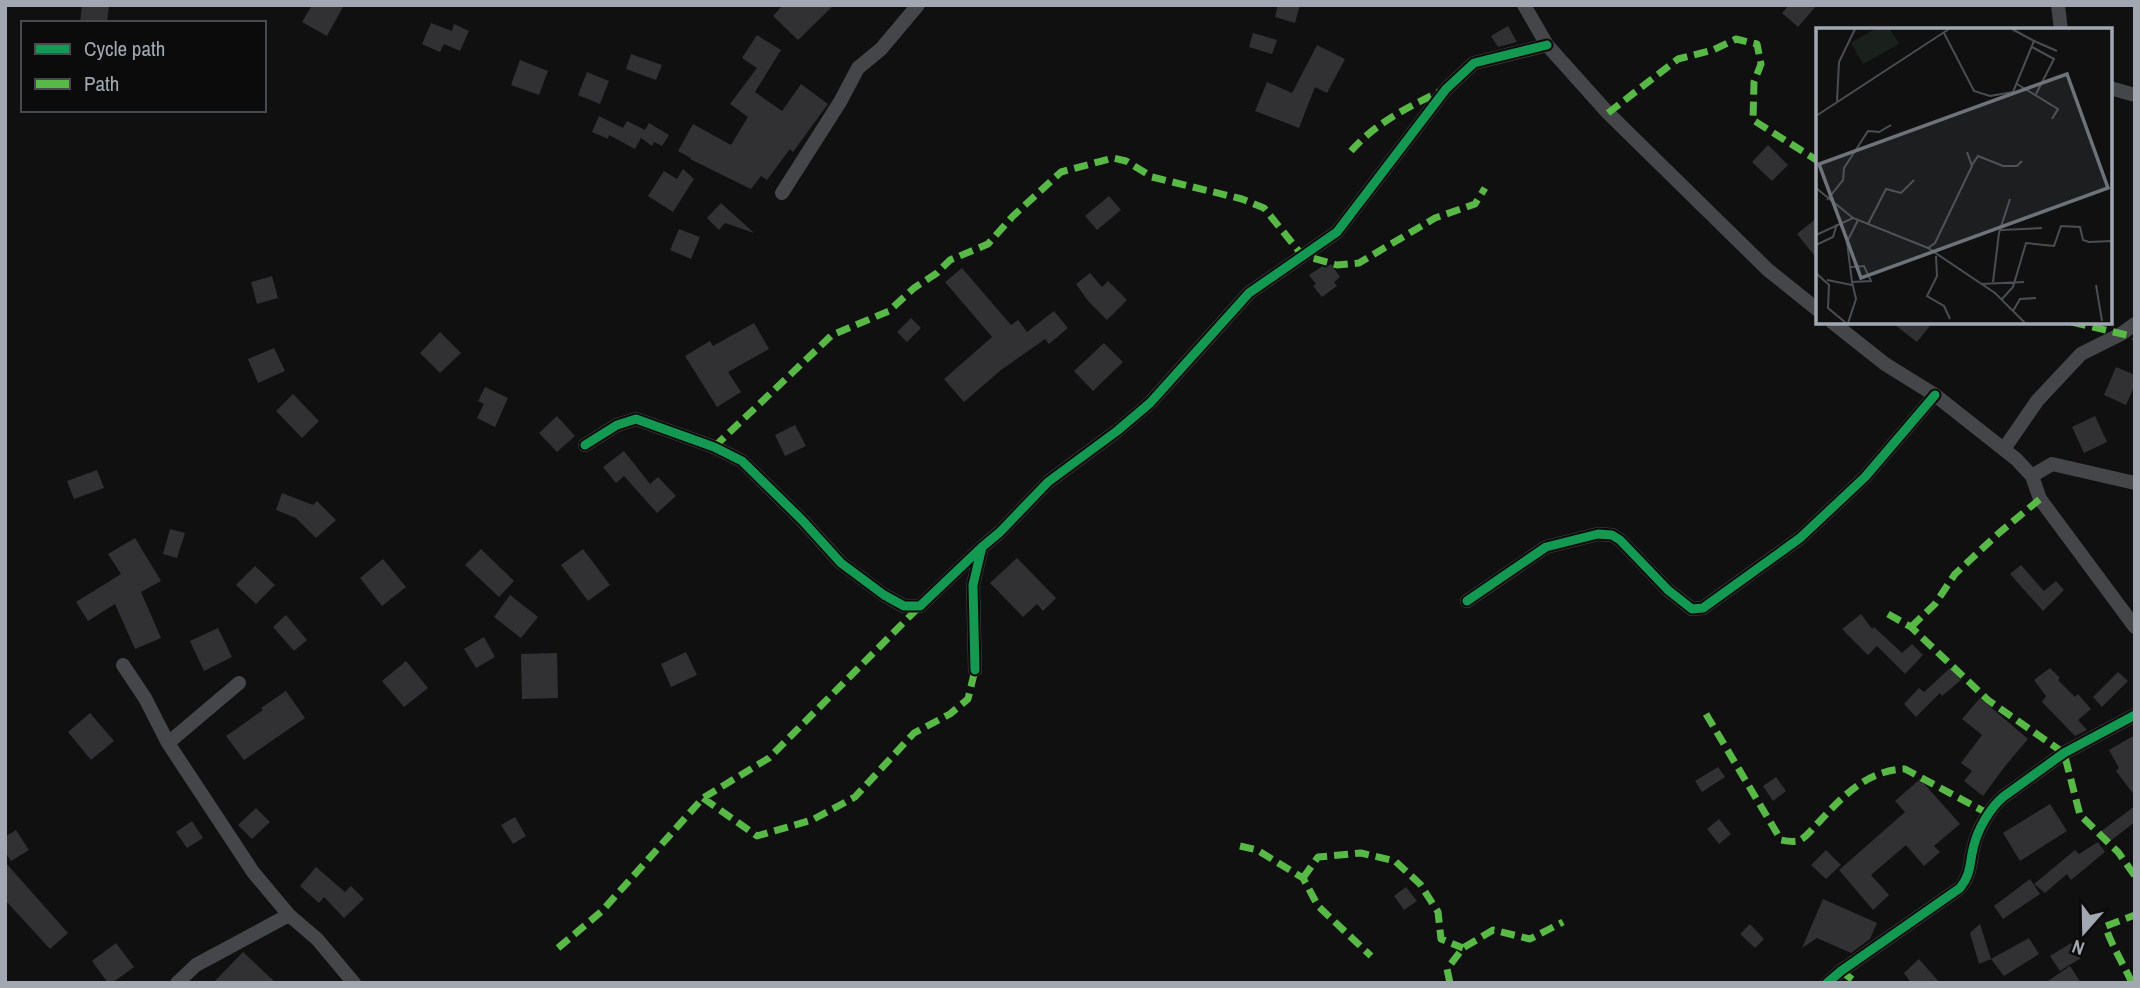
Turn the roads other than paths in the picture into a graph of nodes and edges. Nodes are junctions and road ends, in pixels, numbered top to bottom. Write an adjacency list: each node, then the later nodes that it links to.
1 (918, 5): 8 (street)
2 (1524, 5): 5 (street)
3 (2058, 5): 4 (street)
4 (2061, 28)
5 (1547, 45): 9 (street); 17 (street)
6 (2112, 89): 7 (street)
7 (2135, 95)
8 (782, 192)
9 (1816, 308)
10 (1835, 324): 12 (street)
11 (2135, 324): 14 (street)
12 (1936, 395): 14 (street); 18 (street)
13 (585, 445): 17 (street)
14 (2004, 449): 15 (street)
15 (2032, 476): 16 (street); 19 (street)
16 (2135, 483)
17 (982, 547): 21 (street)
18 (1467, 601)
19 (2135, 627)
20 (123, 665): 24 (street)
21 (975, 670)
22 (239, 683): 24 (street)
23 (2135, 715): 28 (street)
24 (168, 743): 25 (street)
25 (289, 915): 26 (street); 27 (street)
26 (177, 983)
27 (354, 983)
28 (1827, 983)

